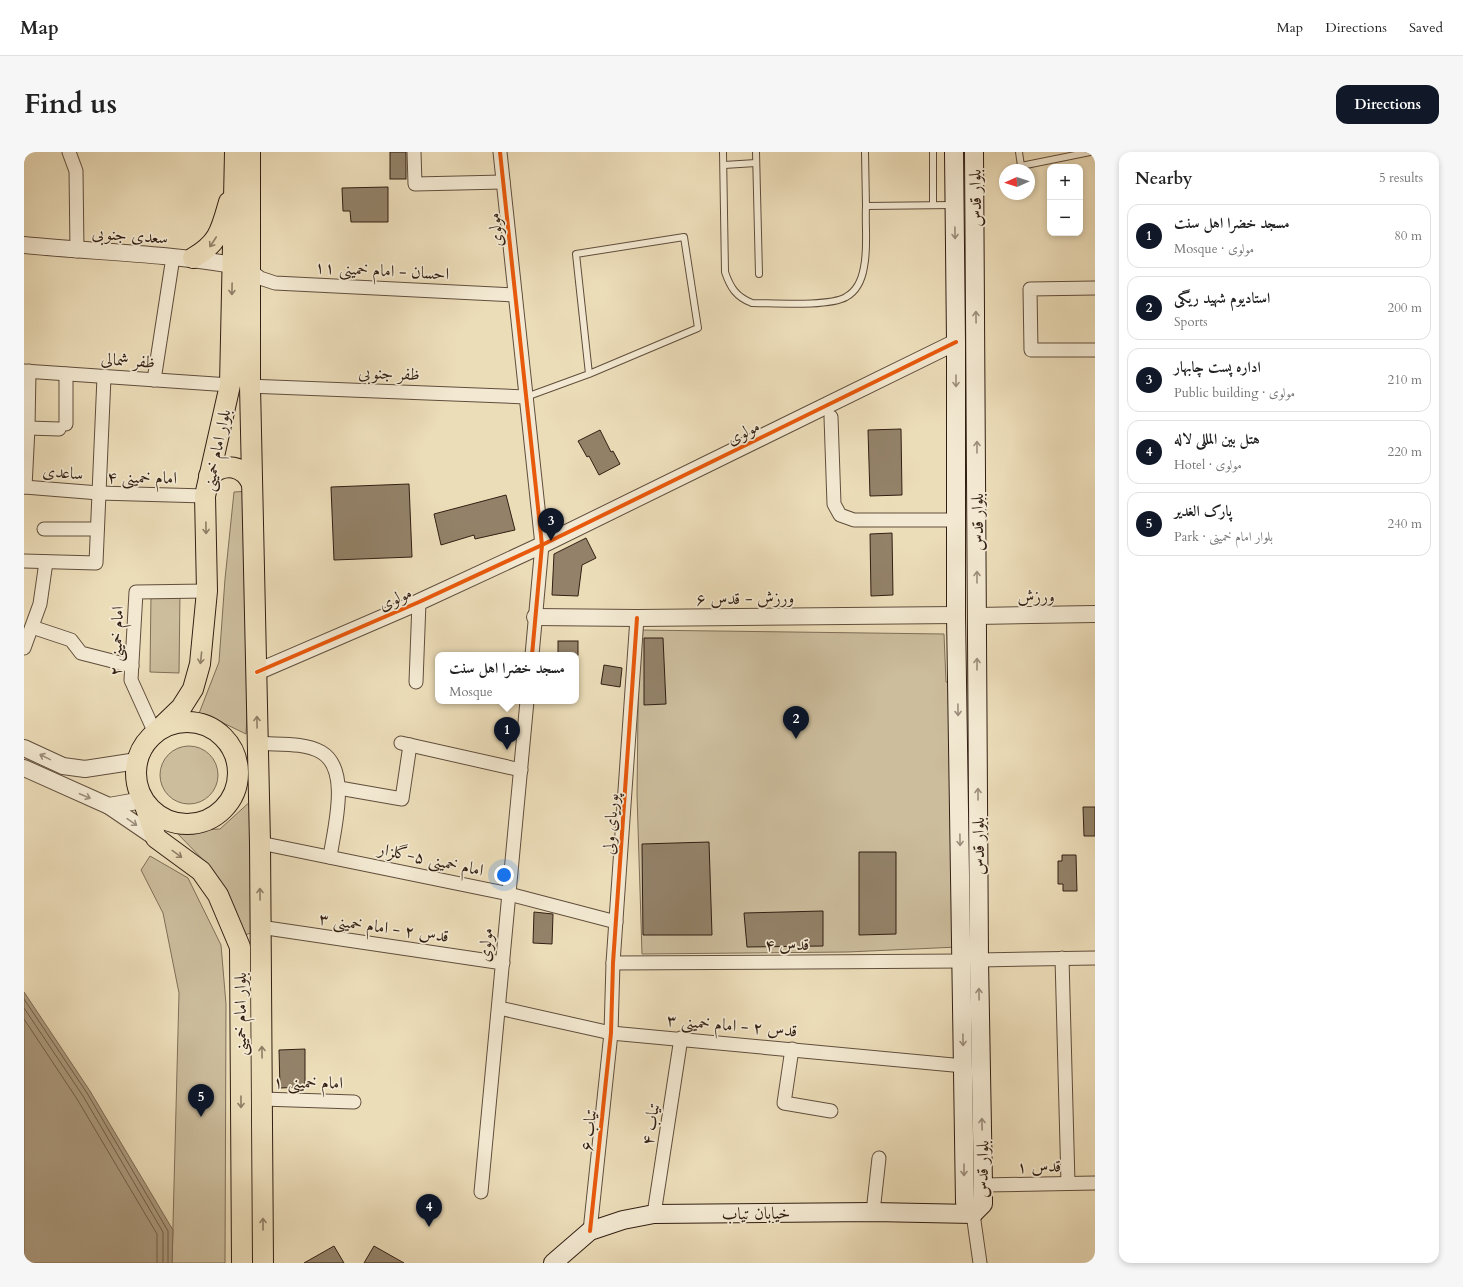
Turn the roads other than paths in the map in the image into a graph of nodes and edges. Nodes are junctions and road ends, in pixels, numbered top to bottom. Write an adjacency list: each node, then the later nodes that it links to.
1 (69, 152): 22 (street)
2 (235, 152): 16 (main road, بلوار امام خمینی)
3 (250, 152): 25 (main road, بلوار امام خمینی)
4 (414, 152): 17 (street)
5 (500, 152): 17 (street, مولوی)
6 (723, 152): 14 (lane)
7 (756, 152): 15 (lane)
8 (865, 152): 20 (lane)
9 (933, 152): 18 (lane)
10 (954, 152): 19 (main road, بلوار قدس)
11 (974, 152): 29 (main road, بلوار قدس, one-way to 11)
12 (1019, 152): 13 (lane)
13 (1090, 152)
14 (724, 164): 15 (lane); 20 (lane)
15 (756, 164): 26 (lane)
16 (236, 179): 24 (main road, one-way to 24); 25 (main road, بلوار امام خمینی)
17 (503, 182): 28 (street, مولوی)
18 (933, 204): 19 (lane); 20 (lane)
19 (955, 205): 30 (main road, بلوار قدس, one-way to 30)
20 (866, 206)
21 (24, 245): 22 (street, سعدی جنوبی)
22 (77, 251): 23 (street, سعدی جنوبی)
23 (173, 257): 24 (street, سعدی جنوبی); 36 (street)
24 (193, 258): 25 (street, سعدی جنوبی)
25 (242, 268): 28 (street, احسان - امام خمینی ۱۱); 37 (main road, بلوار امام خمینی, one-way to 37); 38 (main road, بلوار امام خمینی)
26 (759, 274)
27 (1095, 288): 31 (street)
28 (515, 295): 39 (street, مولوی)
29 (976, 341): 30 (main road); 57 (main road, بلوار قدس, one-way to 29)
30 (956, 342): 47 (main road, بلوار قدس, one-way to 47); 50 (street, مولوی)
31 (1095, 350)
32 (26, 371): 33 (street, ظفر شمالی); 41 (street)
33 (66, 374): 35 (street, ظفر شمالی); 41 (street)
34 (589, 374): 34 (lane); 39 (lane)
35 (104, 377): 36 (street, ظفر شمالی); 45 (street)
36 (154, 380): 37 (street, ظفر شمالی)
37 (230, 385): 38 (main road); 42 (main road, بلوار امام خمینی)
38 (250, 386): 39 (street, ظفر جنوبی); 43 (main road, بلوار امام خمینی)
39 (526, 397): 50 (street, مولوی)
40 (831, 417): 47 (street)
41 (28, 428): 44 (street)
42 (209, 476): 43 (main road); 46 (main road, بلوار امام خمینی)
43 (252, 484): 64 (main road, بلوار امام خمینی)
44 (24, 487): 45 (street, ساعدی)
45 (99, 493): 46 (street, امام خمینی ۴); 49 (street, امام خمینی ۴)
46 (205, 496): 53 (main road, بلوار امام خمینی, one-way to 53)
47 (955, 520): 56 (main road, بلوار قدس)
48 (44, 529): 49 (street)
49 (97, 529): 52 (street, امام خمینی ۴)
50 (542, 545): 54 (street, مولوی); 58 (street, مولوی)
51 (24, 561): 52 (street)
52 (46, 562): 60 (street)
53 (207, 591): 63 (street, امام خمینی ۲); 67 (main road, بلوار امام خمینی, one-way to 67)
54 (419, 602): 64 (street, مولوی); 65 (street)
55 (1095, 614): 57 (street, ورزش)
56 (956, 615): 57 (main road); 59 (street, ورزش - قدس ۶); 89 (main road, بلوار قدس, one-way to 89)
57 (977, 616): 89 (main road, بلوار قدس, one-way to 57)
58 (535, 617): 59 (street, ورزش - قدس ۶); 62 (street, مولوی)
59 (637, 618): 84 (street, پوریای ولی)
60 (32, 627): 61 (street); 63 (street)
61 (24, 648)
62 (532, 652)
63 (132, 666): 67 (street, امام خمینی ۲)
64 (256, 672): 68 (main road, بلوار امام خمینی, one-way to 64)
65 (416, 682)
66 (527, 704): 74 (street, مولوی)
67 (155, 733): 70 (main road); 73 (main road)
68 (257, 744): 73 (main road); 75 (main road, بلوار امام خمینی); 77 (street)
69 (24, 748): 71 (street, one-way to 69)
70 (137, 761): 71 (street); 78 (main road)
71 (63, 766): 76 (street)
72 (24, 768): 76 (street)
73 (237, 768): 75 (main road); 78 (main road)
74 (521, 770): 77 (street); 83 (street, مولوی)
75 (258, 777): 81 (main road, بلوار امام خمینی)
76 (57, 784): 79 (street, one-way to 79)
77 (340, 788): 82 (street)
78 (143, 800): 79 (street); 80 (main road)
79 (109, 806): 80 (street, one-way to 80)
80 (156, 838): 86 (main road, بلوار امام خمینی, one-way to 86)
81 (260, 843): 82 (street, امام خمینی ۵-گلزار); 85 (main road, بلوار امام خمینی, one-way to 81)
82 (330, 856): 83 (street, امام خمینی ۵-گلزار)
83 (509, 894): 84 (street, امام خمینی ۵-گلزار); 90 (street, مولوی)
84 (616, 922): 91 (street, پوریای ولی)
85 (261, 936): 86 (main road); 90 (street, قدس ۲ - امام خمینی ۳); 97 (main road, بلوار امام خمینی, one-way to 85)
86 (240, 947): 109 (main road, بلوار امام خمینی, one-way to 109)
87 (1062, 958): 88 (street, قدس ۴); 89 (street, قدس ۴); 101 (street)
88 (1095, 958)
89 (970, 960): 91 (street, قدس ۴); 96 (main road, بلوار قدس, one-way to 96); 103 (main road, بلوار قدس, one-way to 89)
90 (503, 963): 92 (street, مولوی)
91 (613, 963): 93 (street, پوریای ولی)
92 (498, 1008): 93 (street, قدس ۲ - امام خمینی ۳); 104 (street, مولوی)
93 (611, 1033): 94 (street, قدس ۲ - امام خمینی ۳); 108 (street, تیاب ۶)
94 (681, 1038): 95 (street, قدس ۲ - امام خمینی ۳); 106 (street, تیاب ۴)
95 (792, 1049): 96 (street, قدس ۲ - امام خمینی ۳); 99 (street)
96 (964, 1066): 107 (main road, بلوار قدس, one-way to 107)
97 (262, 1099): 98 (street, امام خمینی ۱); 110 (main road, بلوار امام خمینی, one-way to 97)
98 (354, 1102)
99 (831, 1111)
100 (879, 1158): 105 (street)
101 (1068, 1183): 102 (street, قدس ۱); 103 (street, قدس ۱)
102 (1095, 1183)
103 (983, 1185): 107 (main road, بلوار قدس)
104 (482, 1192)
105 (873, 1212): 106 (main road, خیابان تیاب); 107 (main road, خیابان تیاب)
106 (654, 1214): 108 (main road, خیابان تیاب)
107 (973, 1214): 112 (street)
108 (590, 1231): 111 (main road, خیابان تیاب)
109 (242, 1263)
110 (263, 1263)
111 (553, 1263)
112 (980, 1263)

